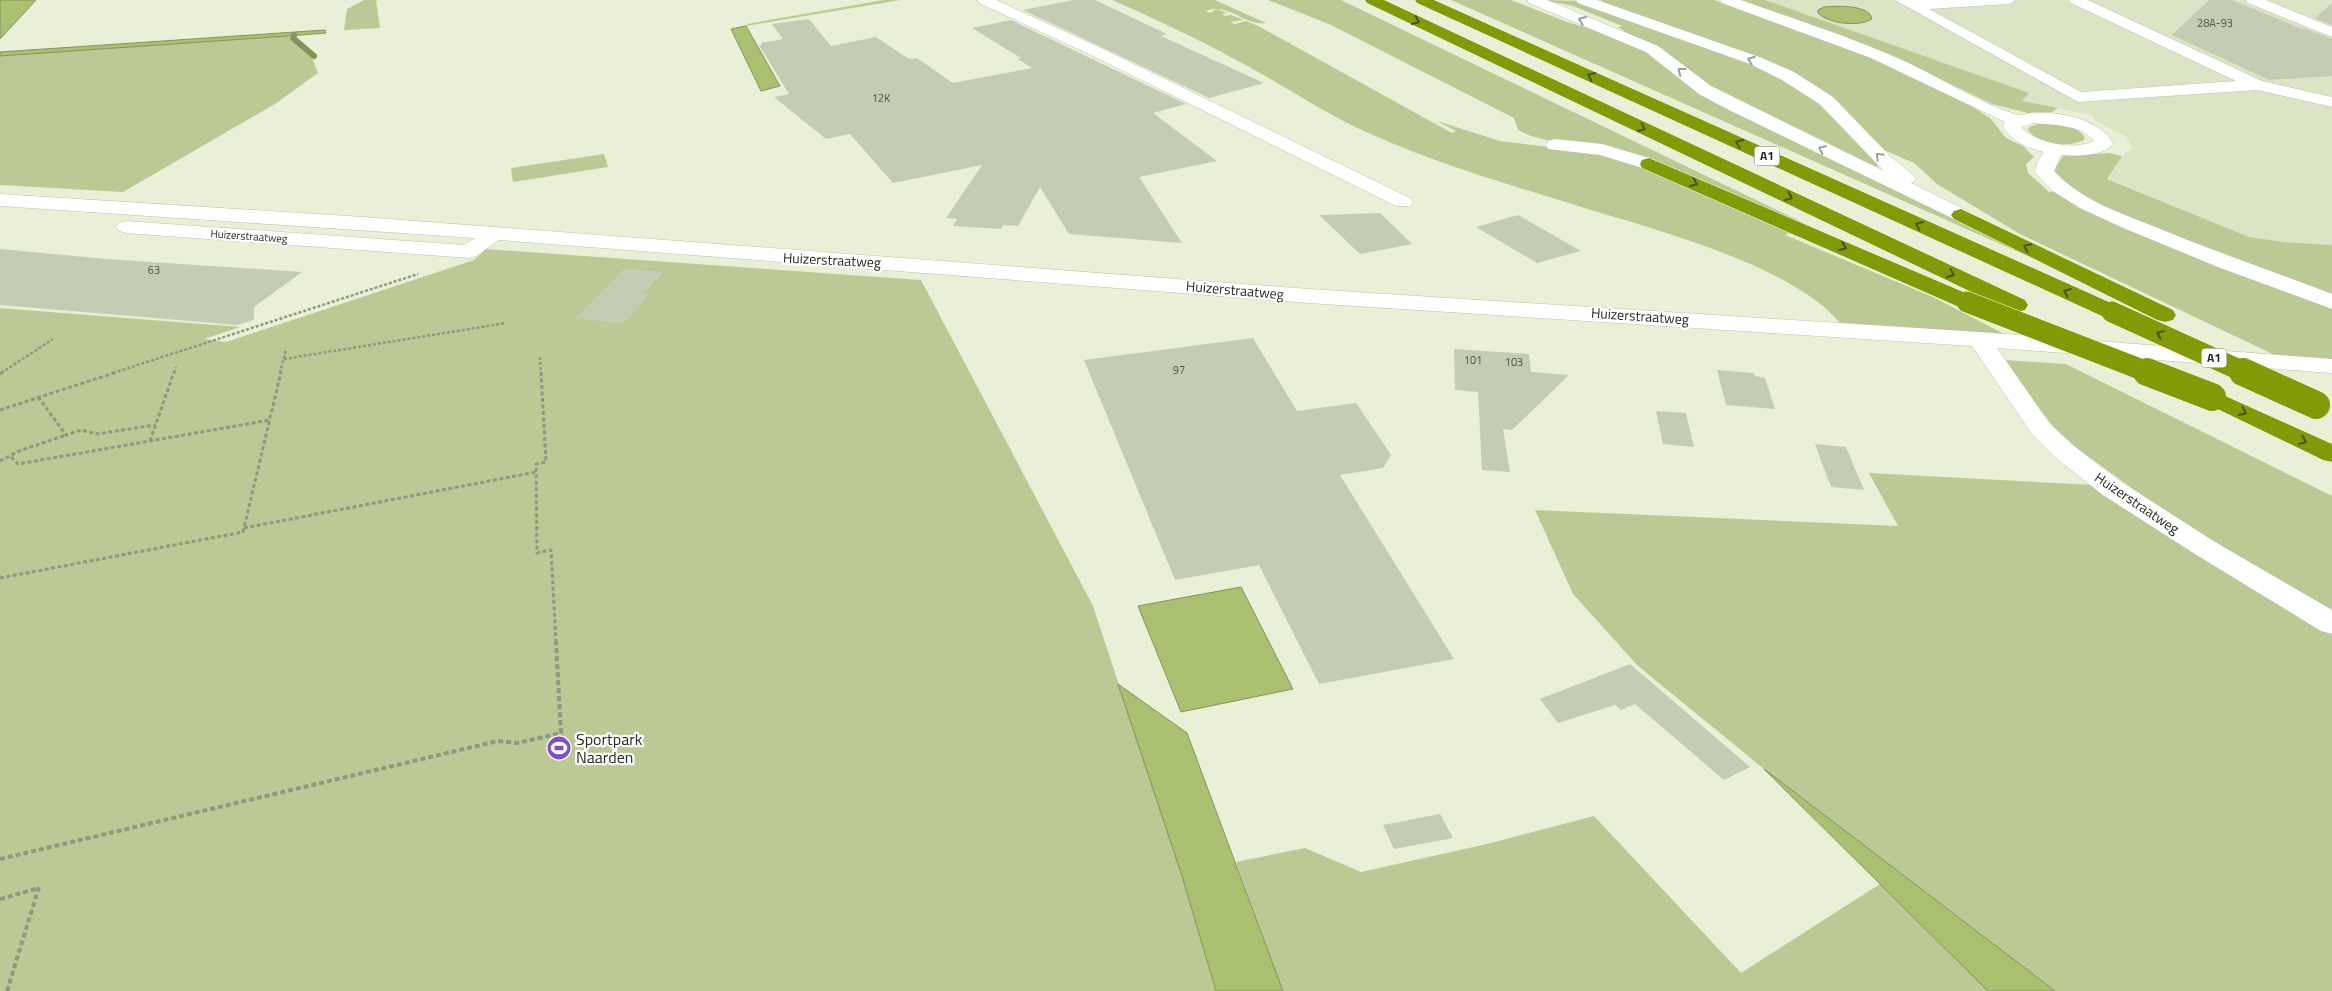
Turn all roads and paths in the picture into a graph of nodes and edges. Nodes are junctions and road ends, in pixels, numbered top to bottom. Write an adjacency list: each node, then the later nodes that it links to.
1 (984, 0): 21 (street)
2 (1372, 0): 37 (highway, A1, one-way to 37, bridge)
3 (1422, 0): 38 (highway, A1, one-way to 3, bridge)
4 (1534, 0): 22 (street, A1, one-way to 4)
5 (1583, 0): 22 (street, A1, one-way to 5)
6 (1727, 0): 16 (street)
7 (2009, 0): 10 (street)
8 (2076, 0): 12 (street)
9 (2253, 0): 11 (street)
10 (1907, 3): 13 (street)
11 (2332, 32)
12 (2257, 85): 13 (street); 14 (street)
13 (2078, 97): 15 (street)
14 (2332, 102)
15 (2061, 120): 16 (street); 18 (street)
16 (2018, 122): 18 (street)
17 (1555, 145): 19 (street, A1)
18 (2056, 148): 26 (street)
19 (1649, 164): 37 (highway, A1, one-way to 37, bridge)
20 (0, 200): 24 (street, Huizerstraatweg)
21 (1403, 202)
22 (1961, 215): 38 (highway, A1, one-way to 22, bridge)
23 (0, 218): 25 (street, Huizerstraatweg)
24 (493, 234): 25 (street); 29 (street, Huizerstraatweg)
25 (469, 252): 36 (path)
26 (2332, 302)
27 (506, 323): 32 (path)
28 (53, 339): 35 (path)
29 (1979, 339): 33 (street, Huizerstraatweg); 50 (street, Huizerstraatweg)
30 (286, 350): 32 (path)
31 (540, 357): 47 (path)
32 (284, 359): 40 (path)
33 (2332, 366)
34 (176, 367): 41 (path)
35 (0, 374)
36 (38, 397): 39 (path); 42 (path)
37 (2212, 397): 44 (highway, A1, one-way to 44)
38 (2324, 408)
39 (0, 410)
40 (270, 420): 43 (path); 48 (path)
41 (155, 425): 42 (path); 43 (path)
42 (66, 435): 45 (path)
43 (150, 441): 45 (path)
44 (2332, 454)
45 (11, 457): 46 (path)
46 (0, 461)
47 (536, 472): 48 (path); 51 (path)
48 (244, 528): 49 (path)
49 (0, 578)
50 (2332, 624)
51 (0, 859)
52 (0, 898): 53 (path)
53 (7, 991)

